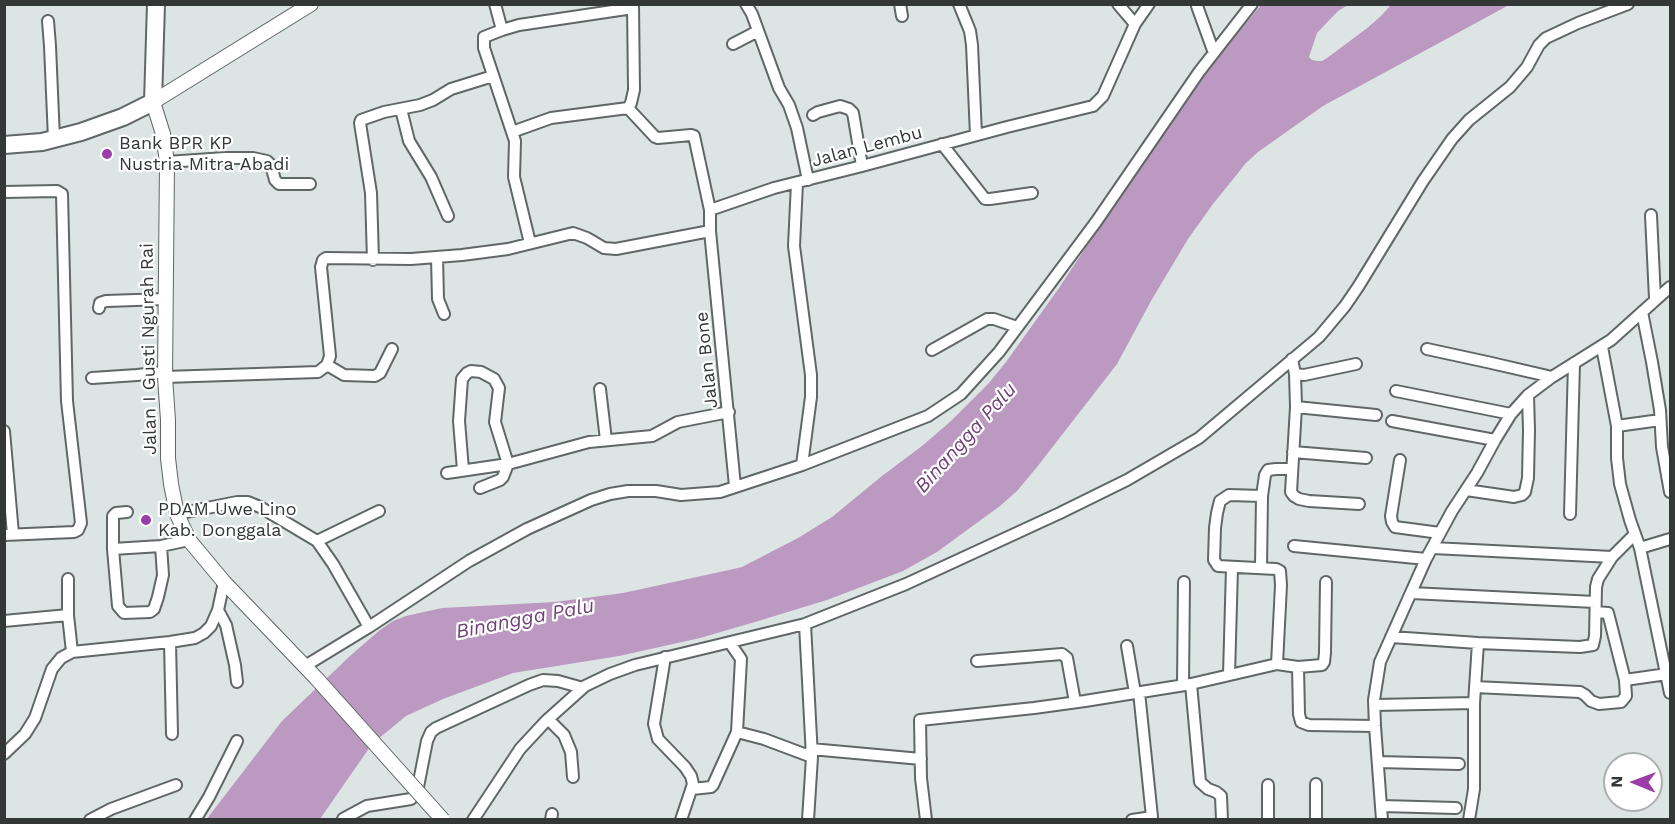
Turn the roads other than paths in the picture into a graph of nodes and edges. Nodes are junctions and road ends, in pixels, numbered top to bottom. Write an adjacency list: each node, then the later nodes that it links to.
1 (156, 4): 21 (highway)
2 (311, 4): 21 (main road)
3 (495, 4): 16 (street)
4 (746, 4): 17 (street, Jalan Lembu)
5 (900, 4): 13 (street)
6 (959, 4): 26 (street)
7 (1119, 4): 15 (street)
8 (1149, 4): 15 (street, Jalan Lembu)
9 (1252, 4): 19 (street)
10 (1628, 4): 54 (street)
11 (633, 6): 16 (street); 22 (street)
12 (1197, 6): 19 (street)
13 (902, 16)
14 (48, 21): 27 (street)
15 (1135, 24): 26 (street, Jalan Lembu)
16 (502, 30): 20 (street)
17 (758, 31): 18 (street); 32 (street, Jalan Lembu)
18 (733, 44)
19 (1214, 53): 49 (street)
20 (493, 76): 23 (street); 25 (street)
21 (153, 102): 27 (highway); 30 (main road, Jalan I Gusti Ngurah Rai)
22 (628, 108): 25 (street); 36 (street, Jalan Bone)
23 (401, 109): 38 (street); 42 (street)
24 (813, 116): 31 (street)
25 (512, 132): 40 (street)
26 (976, 135): 28 (street, Jalan Lembu)
27 (54, 139): 29 (highway)
28 (942, 144): 31 (street, Jalan Lembu); 35 (street)
29 (4, 145)
30 (167, 162): 33 (street); 44 (main road, Jalan I Gusti Ngurah Rai)
31 (862, 166): 32 (street, Jalan Lembu)
32 (802, 182): 36 (street); 79 (street, Jalan Lembu)
33 (310, 184)
34 (4, 192): 94 (street)
35 (1032, 193)
36 (710, 210): 39 (street, Jalan Bone)
37 (1651, 215): 45 (street)
38 (448, 216)
39 (710, 231): 40 (street); 66 (street, Jalan Bone)
40 (530, 243): 41 (street)
41 (437, 257): 42 (street); 48 (street)
42 (374, 260): 57 (street)
43 (1671, 287): 45 (street)
44 (166, 299): 46 (street); 58 (main road, Jalan I Gusti Ngurah Rai)
45 (1656, 299): 47 (street)
46 (99, 308)
47 (1642, 312): 50 (street); 69 (street)
48 (444, 314)
49 (1017, 327): 53 (street); 79 (street)
50 (1602, 347): 55 (street); 71 (street)
51 (1427, 349): 60 (street)
52 (392, 350): 57 (street)
53 (932, 350)
54 (1292, 359): 59 (street); 117 (street)
55 (1574, 363): 60 (street); 92 (street)
56 (1356, 364): 59 (street)
57 (327, 365): 58 (street)
58 (165, 374): 61 (street); 91 (main road, Jalan I Gusti Ngurah Rai)
59 (1294, 374): 65 (street)
60 (1552, 377): 64 (street)
61 (92, 378)
62 (600, 389): 73 (street)
63 (1396, 391): 67 (street)
64 (1528, 395): 67 (street); 85 (street)
65 (1296, 407): 68 (street); 75 (street)
66 (729, 412): 73 (street); 83 (street, Jalan Bone)
67 (1511, 414): 74 (street)
68 (1376, 415)
69 (1660, 420): 71 (street); 86 (street)
70 (1392, 421): 74 (street)
71 (1617, 426): 95 (street)
72 (4, 431): 94 (street)
73 (606, 440): 78 (street)
74 (1495, 440): 85 (street)
75 (1293, 452): 76 (street); 80 (street)
76 (1366, 458)
77 (1400, 460): 93 (street)
78 (508, 464): 81 (street); 81 (street); 84 (street)
79 (802, 465): 83 (street)
80 (1292, 469): 87 (street); 88 (street)
81 (463, 470): 82 (street)
82 (447, 473)
83 (735, 486): 118 (street)
84 (480, 488)
85 (1466, 490): 93 (street)
86 (1671, 492)
87 (1262, 496): 106 (street); 107 (street)
88 (1359, 504)
89 (379, 511): 98 (street)
90 (127, 512): 103 (street)
91 (177, 514): 97 (main road, Jalan I Gusti Ngurah Rai); 98 (street)
92 (1570, 514)
93 (1440, 533): 101 (street)
94 (9, 535)
95 (1635, 535): 102 (street); 104 (street)
96 (1671, 539): 102 (street)
97 (189, 540): 99 (street); 109 (main road, Jalan I Gusti Ngurah Rai)
98 (317, 541): 118 (street)
99 (161, 546): 103 (street); 103 (street)
100 (1294, 546): 105 (street)
101 (1433, 548): 104 (street); 105 (street)
102 (1640, 548): 133 (street)
103 (113, 549)
104 (1612, 557): 113 (street)
105 (1426, 559): 112 (street)
106 (1232, 568): 107 (street); 130 (street)
107 (1260, 568): 127 (street)
108 (68, 579): 115 (street)
109 (224, 582): 114 (street); 128 (main road, Jalan I Gusti Ngurah Rai)
110 (1184, 582): 134 (street)
111 (1326, 582): 129 (street)
112 (1411, 593): 113 (street); 119 (street)
113 (1595, 607): 122 (street); 131 (street)
114 (218, 610): 120 (street); 132 (street)
115 (68, 615): 116 (street); 124 (street)
116 (4, 621)
117 (805, 624): 121 (street); 146 (street)
118 (369, 627): 128 (street)
119 (1391, 637): 122 (street); 140 (street)
120 (170, 642): 124 (street); 144 (street)
121 (730, 643): 125 (street); 143 (street)
122 (1478, 643): 135 (street)
123 (1127, 646): 137 (street)
124 (72, 652): 147 (street)
125 (665, 657): 136 (street); 155 (street)
126 (977, 662): 138 (street)
127 (1277, 664): 129 (street); 130 (street)
128 (305, 666): 162 (main road, Jalan I Gusti Ngurah Rai, bridge)
129 (1298, 667): 142 (street)
130 (1229, 675): 134 (street)
131 (1625, 680): 133 (street); 135 (street)
132 (237, 682)
133 (1669, 683)
134 (1187, 685): 137 (street); 168 (street)
135 (1475, 687): 139 (street)
136 (583, 688): 141 (street); 161 (street)
137 (1137, 693): 138 (street); 158 (street)
138 (1075, 702): 148 (street)
139 (1474, 703): 140 (street); 172 (street)
140 (1375, 705): 142 (street)
141 (548, 719): 151 (street); 163 (street)
142 (1375, 726): 149 (street)
143 (737, 732): 146 (street); 155 (street)
144 (172, 734)
145 (237, 741): 160 (street)
146 (811, 753): 148 (street); 165 (street)
147 (4, 754)
148 (921, 759): 166 (street)
149 (1378, 762): 150 (street); 156 (street)
150 (1459, 764)
151 (573, 777)
152 (1316, 784): 170 (street)
153 (176, 785): 159 (street)
154 (1268, 785): 169 (street)
155 (692, 789): 164 (street)
156 (1382, 806): 157 (street); 171 (street)
157 (1456, 808)
158 (1155, 818): 167 (street)
159 (90, 819)
160 (195, 819)
161 (343, 819)
162 (443, 819)
163 (473, 819)
164 (681, 819)
165 (808, 819)
166 (926, 819)
167 (1132, 819)
168 (1222, 819)
169 (1268, 819)
170 (1316, 819)
171 (1382, 819)
172 (1469, 819)

